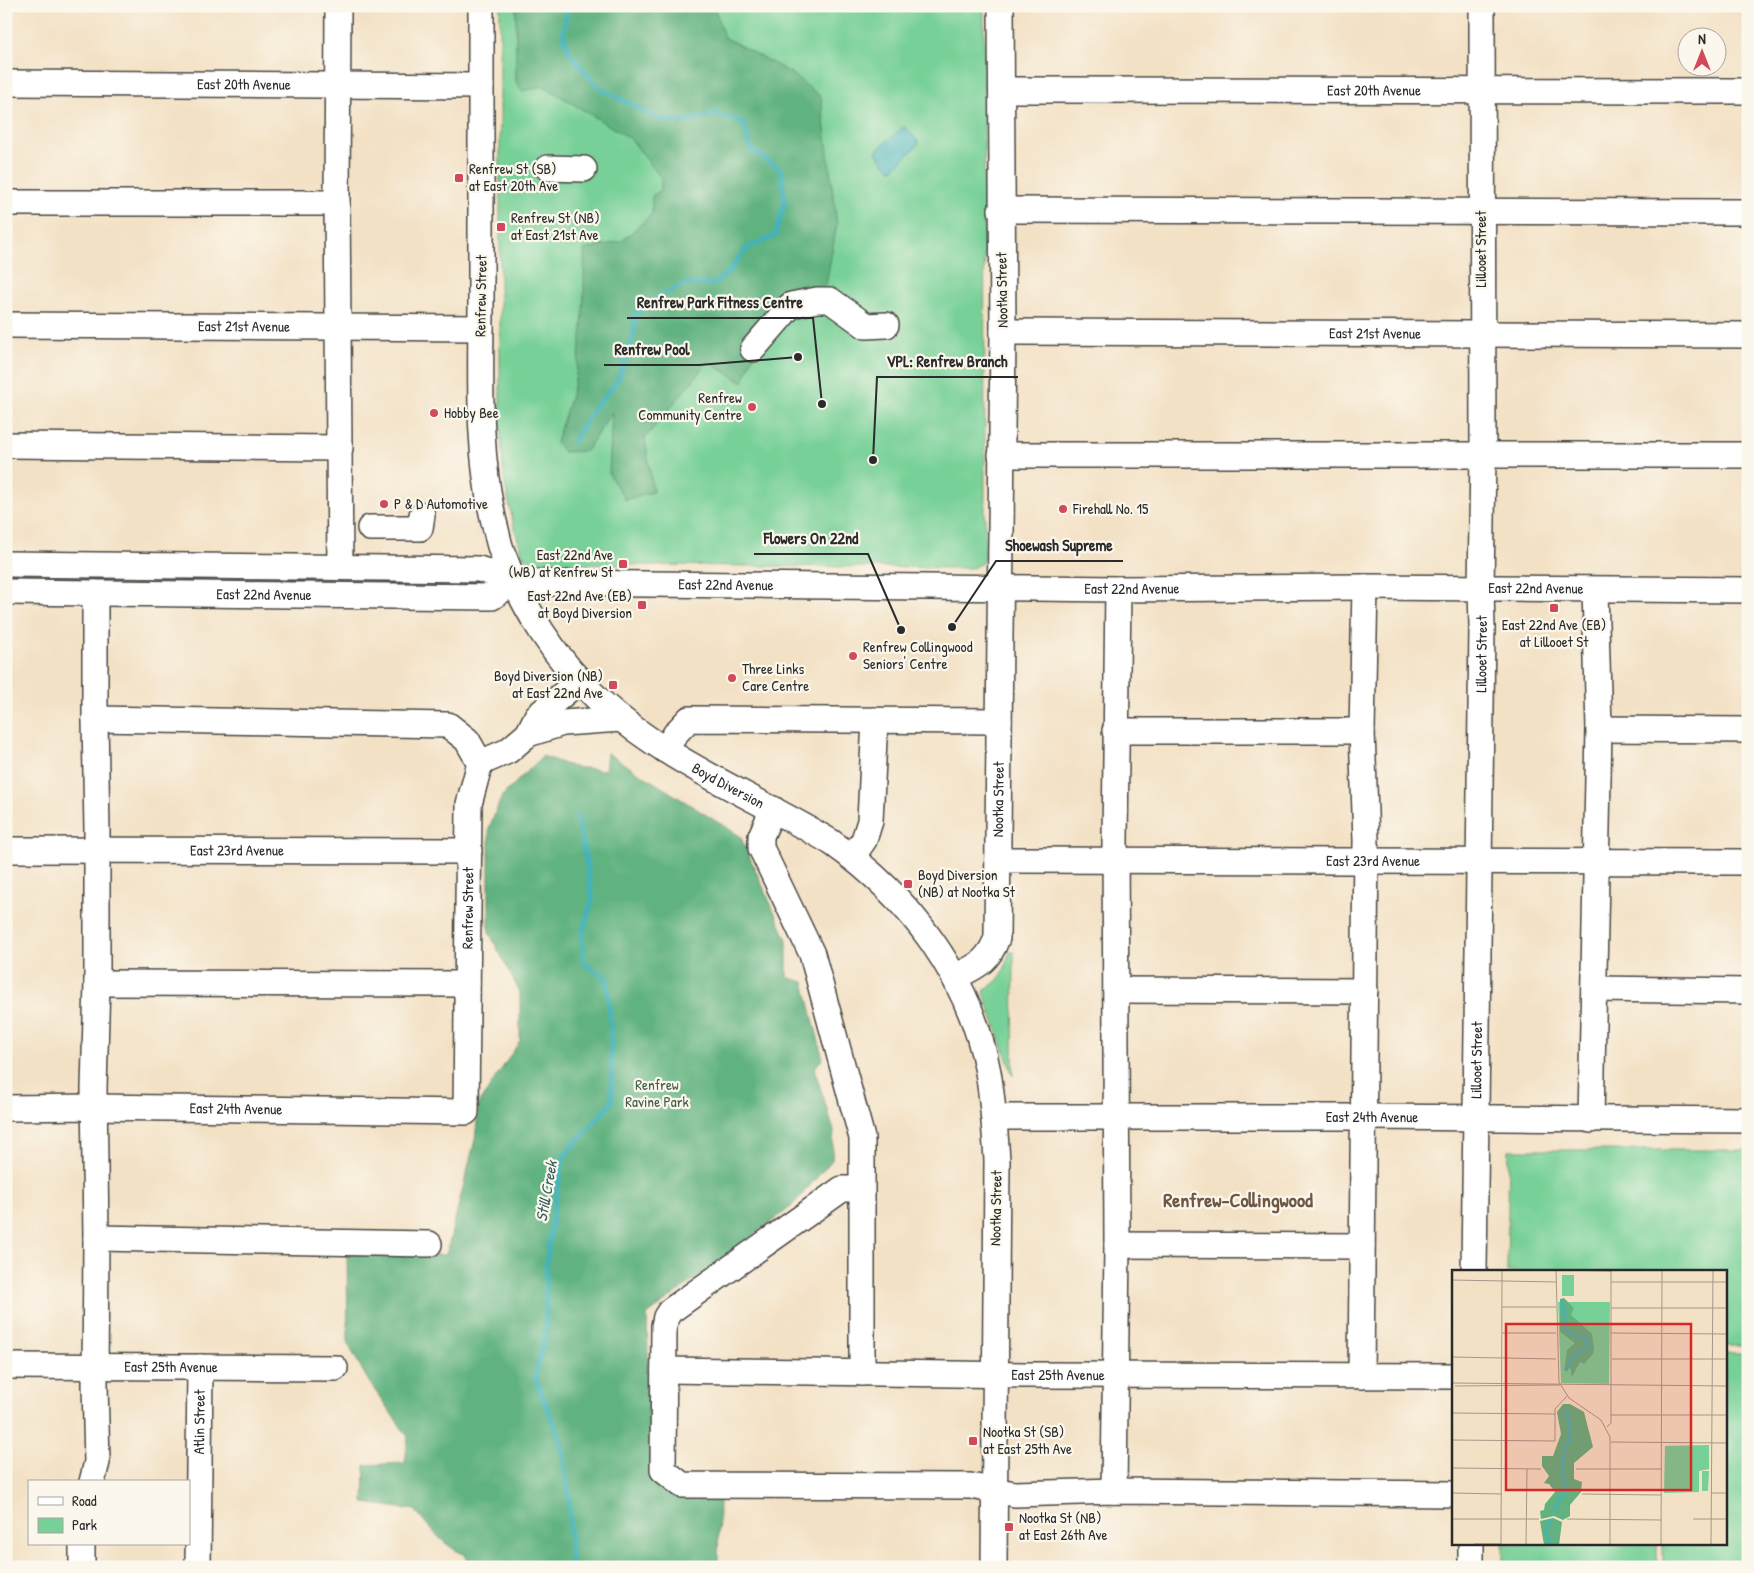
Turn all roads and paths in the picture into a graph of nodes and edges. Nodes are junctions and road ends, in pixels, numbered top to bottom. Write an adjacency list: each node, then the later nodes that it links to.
1 (338, 6): 6 (street)
2 (481, 6): 7 (street, Renfrew Street)
3 (1001, 6): 8 (street, Nootka Street)
4 (1482, 6): 9 (street, Lillooet Street)
5 (6, 83): 6 (street, East 20th Avenue)
6 (337, 85): 7 (street, East 20th Avenue); 14 (street)
7 (481, 86): 21 (street, Renfrew Street)
8 (1002, 90): 9 (street, East 20th Avenue); 15 (street, Nootka Street)
9 (1482, 90): 10 (street, East 20th Avenue); 16 (street, Lillooet Street)
10 (1748, 91)
11 (548, 168): 12 (street)
12 (584, 169)
13 (6, 203): 14 (street)
14 (337, 203): 20 (street)
15 (1001, 210): 16 (street); 22 (street, Nootka Street)
16 (1481, 212): 17 (street); 23 (street, Lillooet Street)
17 (1748, 212)
18 (6, 325): 20 (street, East 21st Avenue)
19 (886, 325): 25 (street)
20 (339, 328): 21 (street, East 21st Avenue); 27 (street)
21 (481, 328): 35 (street, Renfrew Street)
22 (1003, 332): 23 (street, East 21st Avenue); 28 (street, Nootka Street)
23 (1482, 334): 24 (street, East 21st Avenue); 29 (street, Lillooet Street)
24 (1748, 335)
25 (753, 349)
26 (6, 445): 27 (street)
27 (340, 448): 34 (street)
28 (1001, 455): 29 (street); 36 (street, Nootka Street)
29 (1483, 455): 30 (street); 39 (street, Lillooet Street)
30 (1748, 455)
31 (422, 515): 32 (street)
32 (370, 528)
33 (6, 564): 34 (street, East 22nd Avenue)
34 (340, 567): 35 (street, East 22nd Avenue)
35 (514, 581): 36 (street, East 22nd Avenue); 43 (street, East 22nd Avenue); 44 (street, Boyd Diversion)
36 (1000, 587): 38 (street, East 22nd Avenue); 48 (street, Nootka Street)
37 (1365, 587): 38 (street, East 22nd Avenue); 39 (street, East 22nd Avenue); 52 (street)
38 (1118, 589): 51 (street)
39 (1481, 589): 40 (street, East 22nd Avenue); 65 (street, Lillooet Street)
40 (1595, 590): 41 (street, East 22nd Avenue); 49 (street)
41 (1748, 590)
42 (6, 592): 43 (street, East 22nd Avenue)
43 (95, 593): 45 (street)
44 (580, 680): 46 (street, Boyd Diversion); 53 (street)
45 (95, 719): 55 (street); 58 (street)
46 (621, 719): 53 (street); 54 (street, Boyd Diversion)
47 (875, 720): 48 (street); 54 (street); 60 (street)
48 (999, 721): 61 (street, Nootka Street)
49 (1599, 729): 50 (street); 63 (street)
50 (1748, 730)
51 (1115, 731): 52 (street); 64 (street)
52 (1362, 732): 62 (street)
53 (528, 734): 55 (street)
54 (665, 750): 56 (street, Boyd Diversion)
55 (480, 763): 59 (street, Renfrew Street)
56 (773, 809): 60 (street, Boyd Diversion); 83 (street)
57 (6, 850): 58 (street, East 23rd Avenue)
58 (97, 850): 59 (street, East 23rd Avenue); 68 (street)
59 (468, 851): 69 (street, Renfrew Street)
60 (852, 857): 67 (street, Boyd Diversion)
61 (998, 860): 64 (street, East 23rd Avenue); 67 (street, Nootka Street)
62 (1366, 860): 64 (street, East 23rd Avenue); 65 (street, East 23rd Avenue); 72 (street)
63 (1596, 860): 65 (street, East 23rd Avenue); 66 (street, East 23rd Avenue); 70 (street)
64 (1115, 861): 71 (street)
65 (1480, 861): 80 (street, Lillooet Street)
66 (1748, 862)
67 (955, 977): 77 (street, Nootka Street)
68 (97, 983): 69 (street); 74 (street)
69 (467, 984): 76 (street, Renfrew Street)
70 (1594, 989): 73 (street); 81 (street)
71 (1116, 990): 72 (street); 79 (street)
72 (1365, 991): 78 (street)
73 (1748, 991)
74 (94, 1107): 75 (street, East 24th Avenue); 76 (street, East 24th Avenue); 84 (street)
75 (6, 1108)
76 (466, 1112)
77 (994, 1117): 79 (street, East 24th Avenue); 95 (street, Nootka Street)
78 (1365, 1117): 79 (street, East 24th Avenue); 80 (street, East 24th Avenue); 87 (street)
79 (1115, 1118): 86 (street)
80 (1476, 1118): 81 (street, East 24th Avenue); 88 (street, Lillooet Street)
81 (1592, 1120): 82 (street, East 24th Avenue)
82 (1748, 1120)
83 (861, 1189): 93 (street); 94 (street)
84 (96, 1238): 85 (street); 89 (street)
85 (429, 1244)
86 (1116, 1245): 87 (street); 96 (street)
87 (1362, 1246): 97 (street)
88 (1474, 1270)
89 (95, 1365): 90 (street, East 25th Avenue); 91 (street, East 25th Avenue); 99 (street)
90 (6, 1366)
91 (200, 1367): 92 (street, East 25th Avenue); 106 (street, Atlin Street)
92 (335, 1368)
93 (664, 1370): 94 (street, East 25th Avenue); 100 (street)
94 (862, 1373): 95 (street, East 25th Avenue)
95 (994, 1374): 96 (street, East 25th Avenue); 100 (street, Nootka Street)
96 (1115, 1375): 97 (street, East 25th Avenue); 101 (street)
97 (1362, 1376): 98 (street, East 25th Avenue)
98 (1452, 1376)
99 (92, 1480)
100 (994, 1490): 101 (street); 107 (street, Nootka Street)
101 (1114, 1491): 102 (street)
102 (1452, 1494)
103 (82, 1546): 105 (street)
104 (1471, 1546): 108 (street)
105 (82, 1567)
106 (198, 1567)
107 (994, 1567)
108 (1471, 1567)

